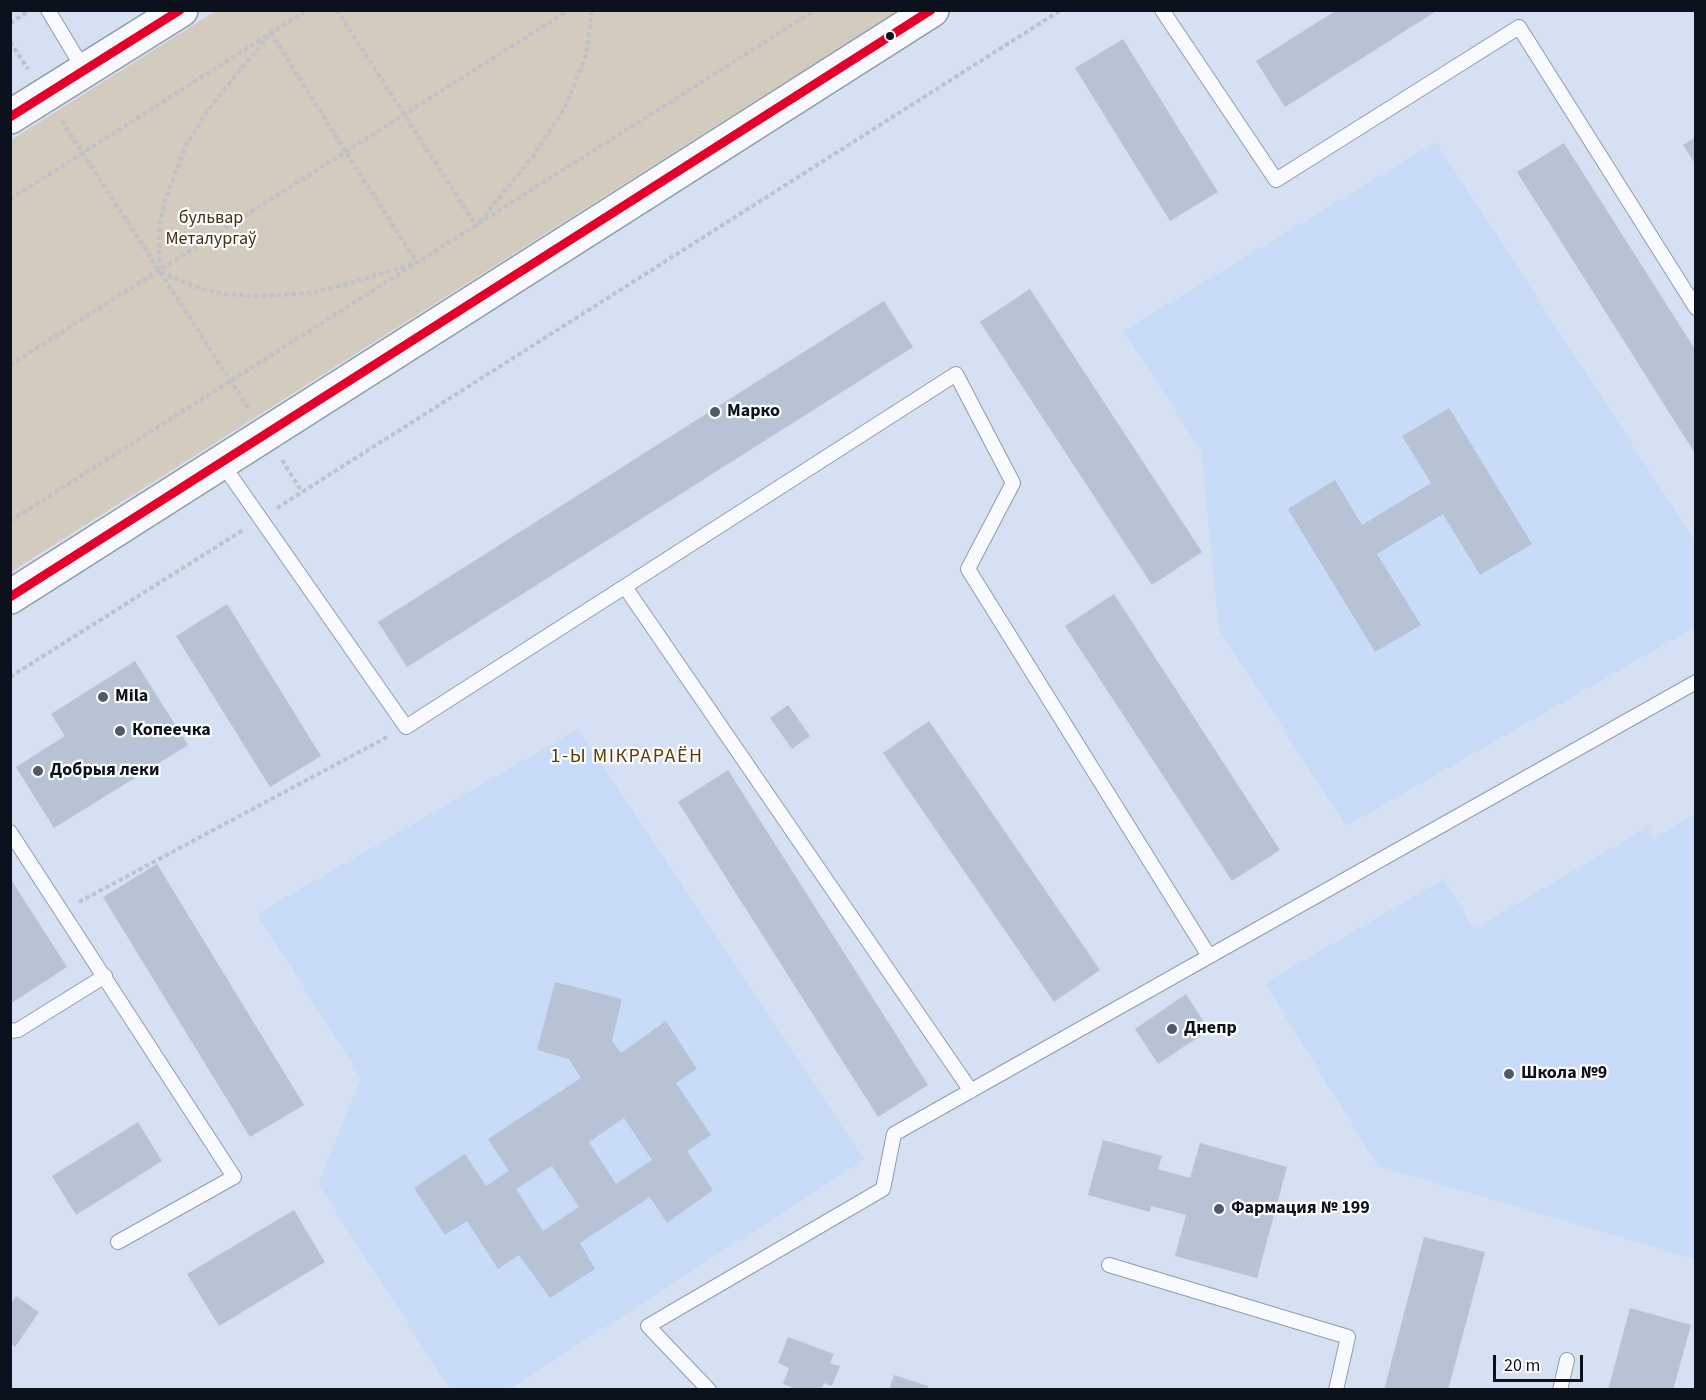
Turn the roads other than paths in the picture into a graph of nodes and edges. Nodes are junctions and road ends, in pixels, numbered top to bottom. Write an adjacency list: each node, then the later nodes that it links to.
1 (48, 10): 5 (lane)
2 (181, 10): 5 (main road)
3 (932, 10): 8 (main road)
4 (1162, 10): 7 (lane)
5 (84, 70): 6 (main road)
6 (10, 117)
7 (1695, 308)
8 (221, 462): 9 (lane); 10 (main road)
9 (625, 587): 13 (lane); 16 (lane)
10 (10, 597)
11 (1695, 682): 13 (lane)
12 (10, 832): 14 (lane)
13 (1209, 956): 16 (lane)
14 (105, 976): 15 (lane); 17 (lane)
15 (10, 1031)
16 (971, 1091): 20 (lane)
17 (118, 1242)
18 (1108, 1265): 21 (lane)
19 (1567, 1360): 22 (lane)
20 (709, 1389)
21 (1336, 1389)
22 (1560, 1389)

